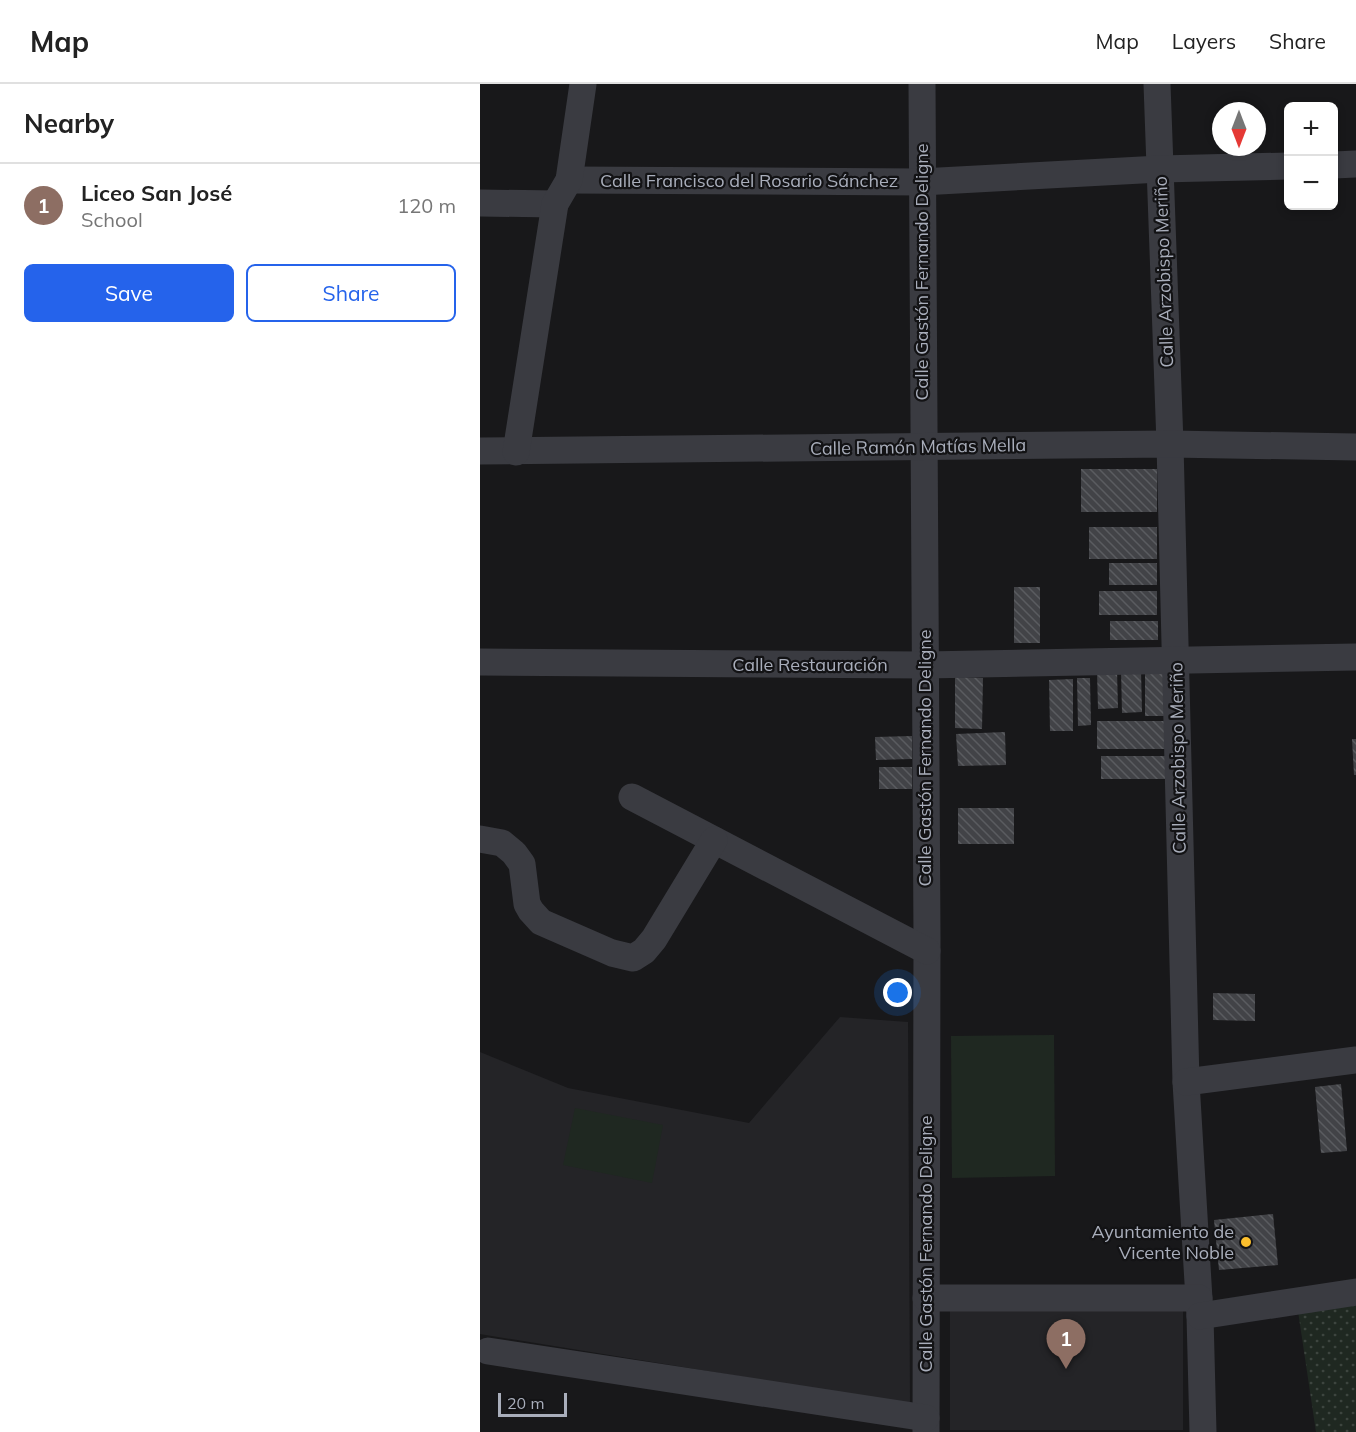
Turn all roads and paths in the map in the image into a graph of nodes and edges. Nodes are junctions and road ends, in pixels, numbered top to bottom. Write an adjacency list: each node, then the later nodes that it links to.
1 (583, 84): 8 (street)
2 (922, 84): 9 (street, Calle Gastón Fernando Deligne)
3 (1157, 84): 7 (street, Calle Arzobispo Meriño)
4 (1356, 164): 5 (street)
5 (1338, 165)
6 (1284, 166): 7 (street, Calle Francisco del Rosario Sánchez)
7 (1160, 169): 9 (street, Calle Francisco del Rosario Sánchez); 12 (street, Calle Arzobispo Meriño)
8 (569, 180): 9 (street, Calle Francisco del Rosario Sánchez); 11 (street)
9 (921, 182): 13 (street, Calle Gastón Fernando Deligne)
10 (480, 203): 11 (street)
11 (555, 204): 16 (street)
12 (1170, 444): 13 (street, Calle Ramón Matías Mella); 14 (street, Calle Ramón Matías Mella); 18 (street, Calle Arzobispo Meriño)
13 (923, 446): 16 (street, Calle Ramón Matías Mella); 20 (street, Calle Gastón Fernando Deligne)
14 (1356, 447)
15 (480, 451): 16 (street, Calle Ramón Matías Mella)
16 (516, 452)
17 (1356, 657): 18 (street, Calle Restauración)
18 (1176, 660): 20 (street, Calle Restauración); 26 (street, Calle Arzobispo Meriño)
19 (480, 662): 20 (street, Calle Restauración)
20 (925, 665): 24 (street, Calle Gastón Fernando Deligne)
21 (632, 796): 23 (street)
22 (480, 839): 23 (street)
23 (714, 840): 24 (street)
24 (927, 951): 28 (street, Calle Gastón Fernando Deligne)
25 (1356, 1060): 26 (street)
26 (1186, 1082): 29 (street, Calle Arzobispo Meriño)
27 (1356, 1292): 29 (street)
28 (926, 1298): 29 (street); 31 (street, Calle Gastón Fernando Deligne)
29 (1199, 1307): 32 (street, Calle Arzobispo Meriño)
30 (488, 1351): 31 (street)
31 (926, 1425)
32 (1203, 1432)

